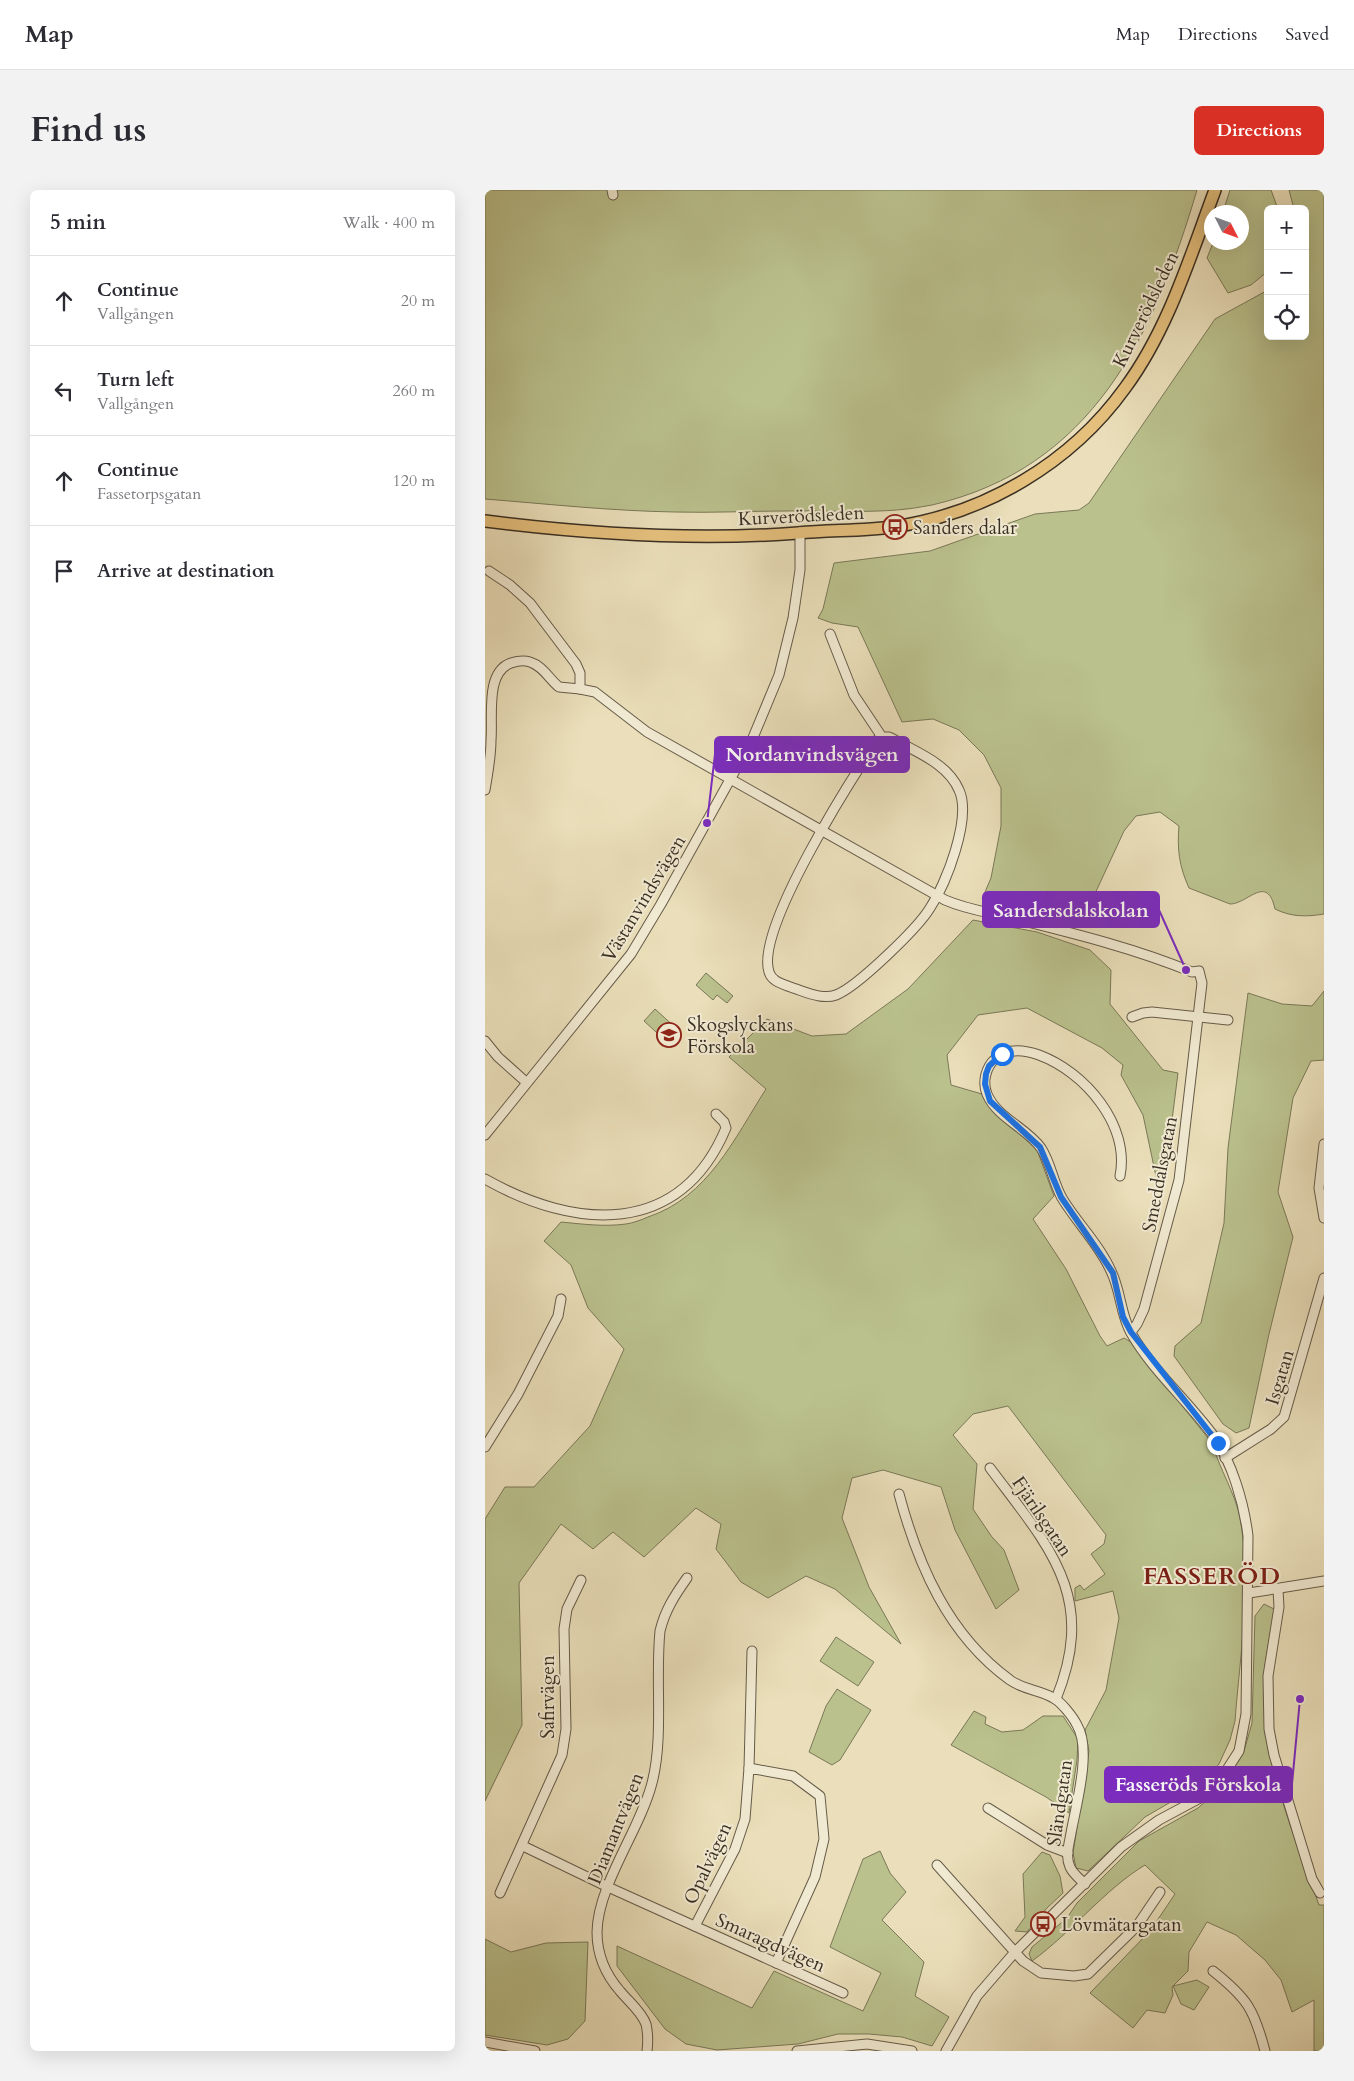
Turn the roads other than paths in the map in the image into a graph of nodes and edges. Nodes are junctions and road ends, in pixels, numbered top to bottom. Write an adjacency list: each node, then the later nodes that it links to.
1 (1215, 190): 3 (main road, Kurverödsleden)
2 (485, 521): 3 (main road, Kurverödsleden)
3 (800, 532): 8 (street, Västanvindsvägen)
4 (489, 571): 6 (street)
5 (830, 634): 7 (street)
6 (580, 689): 8 (street); 9 (street)
7 (882, 737): 10 (street); 11 (street)
8 (731, 781): 10 (street); 16 (street, Västanvindsvägen)
9 (485, 790)
10 (822, 832): 11 (street); 11 (street)
11 (937, 895): 13 (street, Smeddalsgatan)
12 (1132, 1017): 13 (street)
13 (1198, 1017): 14 (street); 25 (street, Smeddalsgatan)
14 (1228, 1020)
15 (485, 1041): 16 (street)
16 (526, 1082): 18 (street, Västanvindsvägen)
17 (716, 1114): 21 (street)
18 (485, 1135)
19 (1324, 1144): 22 (street)
20 (1120, 1176): 25 (street)
21 (485, 1179)
22 (1324, 1218)
23 (1324, 1278): 27 (street, Isgatan)
24 (561, 1299): 26 (street)
25 (1131, 1332): 27 (street)
26 (485, 1447)
27 (1225, 1458): 34 (street)
28 (990, 1468): 36 (street, Fjärilsgatan)
29 (899, 1494): 36 (street, Sländgatan)
30 (687, 1578): 43 (street, Diamantvägen)
31 (581, 1580): 39 (street, Safirvägen)
32 (1324, 1581): 33 (street)
33 (1278, 1590): 34 (street); 45 (street)
34 (1249, 1593): 42 (street)
35 (752, 1651): 37 (street, Opalvägen)
36 (1056, 1699): 40 (street, Sländgatan)
37 (749, 1768): 47 (street, Opalvägen); 49 (street)
38 (988, 1808): 40 (street)
39 (523, 1846): 43 (street, Smaragdvägen); 46 (street, Safirvägen)
40 (1067, 1852): 42 (street, Sländgatan)
41 (937, 1865): 48 (street)
42 (1085, 1884): 48 (street)
43 (609, 1887): 47 (street, Smaragdvägen); 54 (street, Diamantvägen)
44 (1160, 1892): 48 (street)
45 (1320, 1893)
46 (500, 1894)
47 (695, 1926): 49 (street, Smaragdvägen)
48 (1015, 1952): 57 (street)
49 (776, 1963): 51 (street, Smaragdvägen)
50 (1213, 1971): 58 (street)
51 (843, 1992)
52 (485, 2042): 53 (street)
53 (535, 2051)
54 (647, 2051)
55 (797, 2051): 56 (street)
56 (912, 2051)
57 (946, 2051)
58 (1265, 2051)

